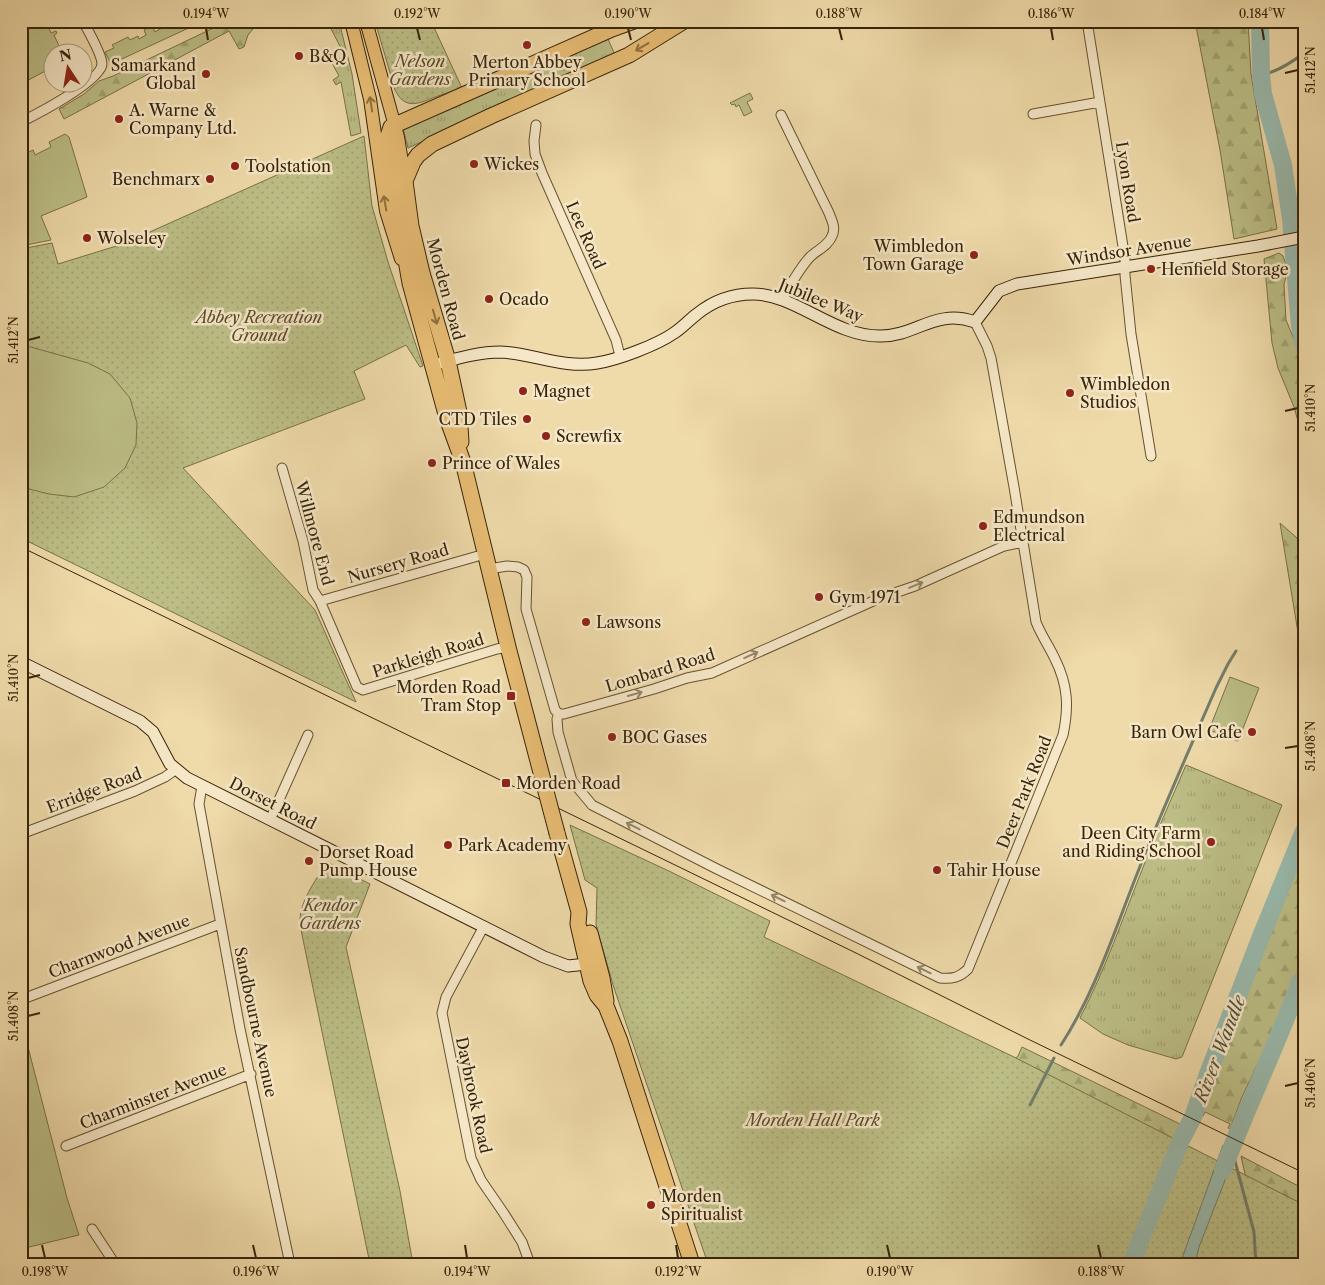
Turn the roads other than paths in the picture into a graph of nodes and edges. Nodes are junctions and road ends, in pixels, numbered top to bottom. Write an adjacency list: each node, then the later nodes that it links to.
1 (97, 21): 7 (street)
2 (352, 21): 15 (main road, Morden Road, one-way to 2)
3 (366, 21): 12 (main road, Morden Road)
4 (634, 21): 12 (highway)
5 (684, 21): 14 (highway, one-way to 14)
6 (1087, 21): 8 (street, Lyon Road)
7 (85, 24): 11 (street)
8 (1100, 102): 9 (street); 18 (street, Lyon Road)
9 (1033, 114)
10 (781, 115): 19 (street)
11 (21, 122)
12 (394, 125): 15 (highway, Morden Road)
13 (536, 125): 21 (street, Lee Road)
14 (432, 144): 15 (main road); 16 (highway)
15 (389, 153): 16 (main road, Morden Road); 23 (highway, Morden Road, one-way to 15)
16 (405, 181): 22 (highway, Morden Road, one-way to 22)
17 (1304, 237): 18 (street, Windsor Avenue)
18 (1125, 266): 20 (street, Windsor Avenue); 24 (street, Lyon Road)
19 (782, 300): 20 (street, Jubilee Way); 21 (street, Jubilee Way)
20 (975, 322): 27 (street, Deer Park Road)
21 (620, 356): 22 (street, Jubilee Way)
22 (448, 361): 23 (street, Jubilee Way); 25 (highway, Morden Road)
23 (432, 366): 25 (highway, Morden Road)
24 (1151, 456)
25 (463, 462): 28 (highway, Morden Road)
26 (282, 468): 30 (street, Willmore End)
27 (1023, 542): 34 (street, Lombard Road, one-way to 27); 34 (street, Deer Park Road, one-way to 34)
28 (485, 554): 29 (highway, Morden Road); 30 (street, Nursery Road)
29 (489, 569): 31 (highway, Morden Road); 34 (street)
30 (320, 601): 33 (street, Willmore End)
31 (508, 648): 33 (street, Parkleigh Road); 40 (highway, Morden Road, bridge)
32 (21, 662): 36 (street, Dorset Road)
33 (357, 687)
34 (559, 714)
35 (308, 735): 38 (street)
36 (176, 770): 37 (street, Dorset Road); 39 (street, Erridge Road)
37 (202, 786): 38 (street, Dorset Road); 41 (street, Sandbourne Avenue)
38 (270, 820): 42 (street, Dorset Road)
39 (21, 834)
40 (579, 912): 43 (highway, Morden Road); 45 (highway, Morden Road)
41 (220, 924): 44 (street, Charnwood Avenue); 46 (street, Sandbourne Avenue)
42 (484, 926): 43 (street, Dorset Road); 51 (street, Daybrook Road)
43 (587, 964): 45 (highway, Morden Road)
44 (28, 997)
45 (606, 1006): 52 (highway, Morden Road)
46 (251, 1074): 47 (street, Charminster Avenue); 50 (street, Sandbourne Avenue)
47 (66, 1146)
48 (92, 1229): 49 (street)
49 (115, 1264)
50 (290, 1264)
51 (530, 1264)
52 (692, 1264)

